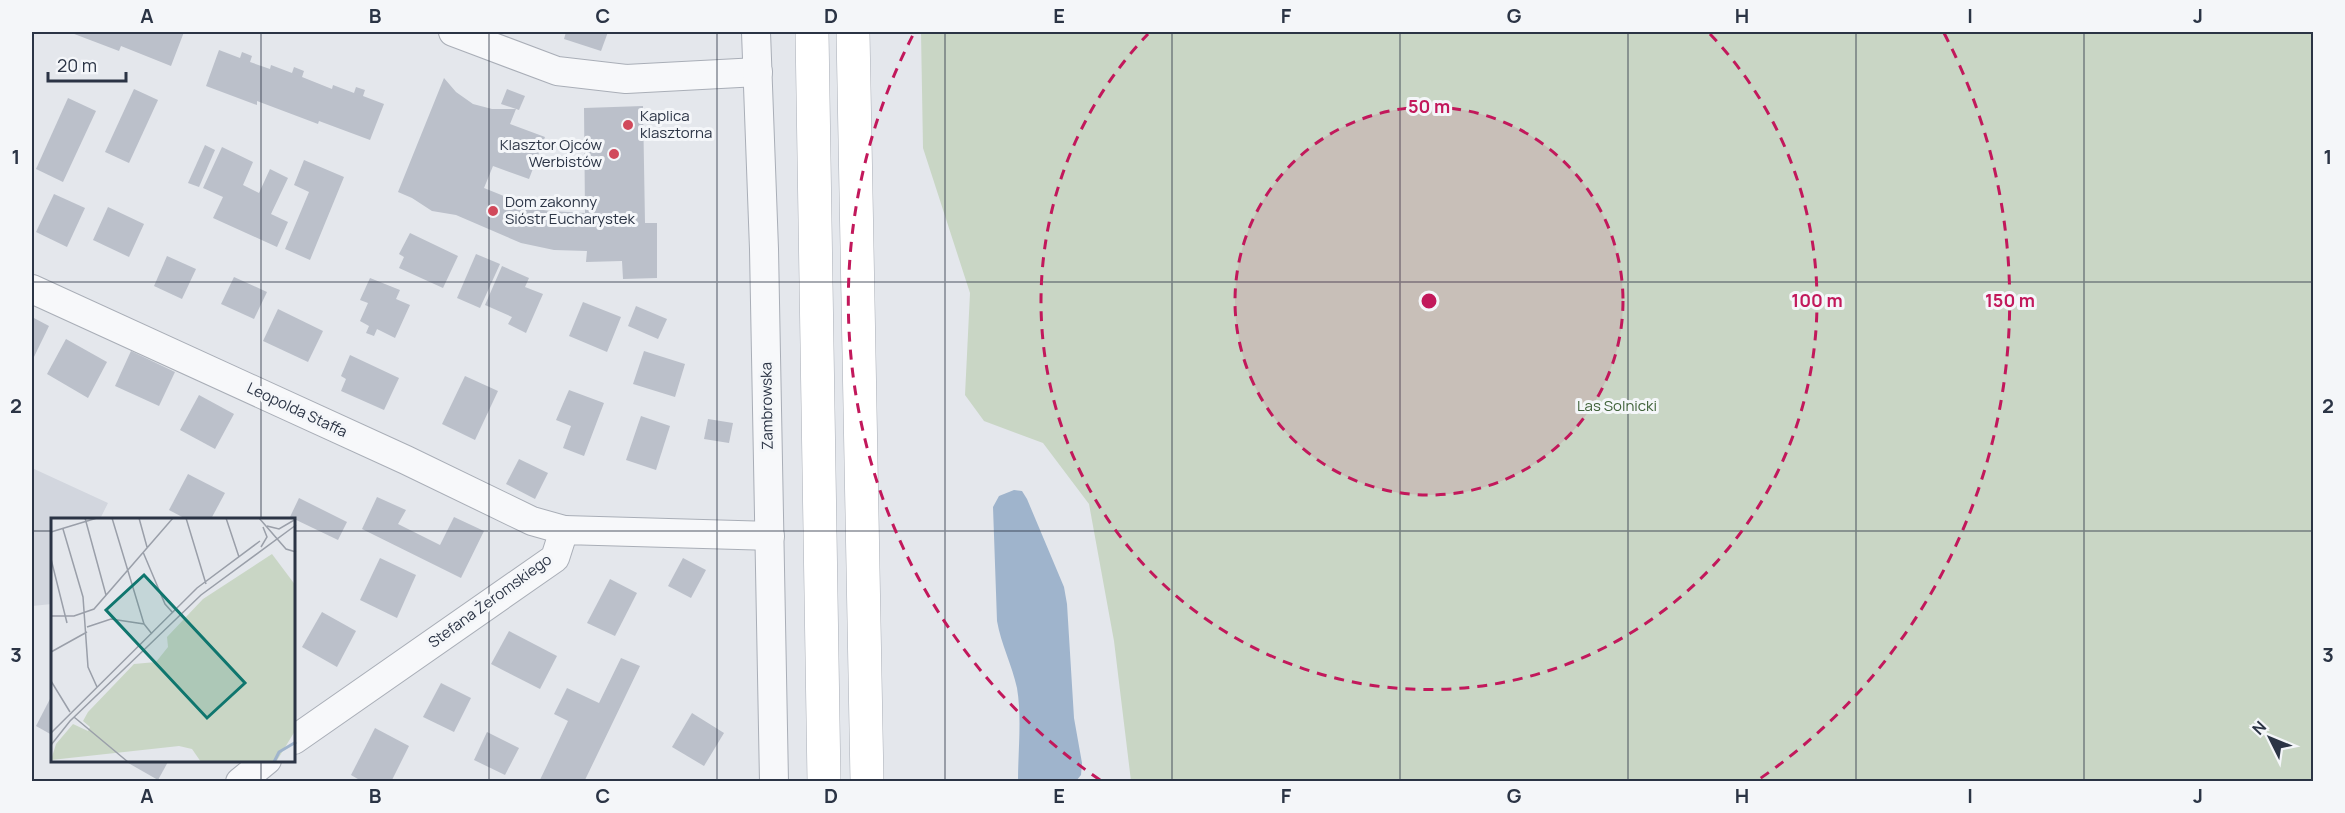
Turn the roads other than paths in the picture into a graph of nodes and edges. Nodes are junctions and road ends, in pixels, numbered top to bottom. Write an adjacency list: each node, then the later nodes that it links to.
1 (453, 32): 5 (street)
2 (756, 32): 5 (street, Zambrowska)
3 (812, 32): 13 (main road)
4 (853, 32): 14 (main road)
5 (758, 72): 8 (street, Zambrowska)
6 (32, 289): 7 (street, Leopolda Staffa)
7 (564, 530): 8 (street); 9 (street, Stefana Żeromskiego)
8 (770, 536): 12 (street, Zambrowska)
9 (296, 739)
10 (265, 762): 11 (street)
11 (240, 782)
12 (774, 782)
13 (824, 782)
14 (867, 782)

